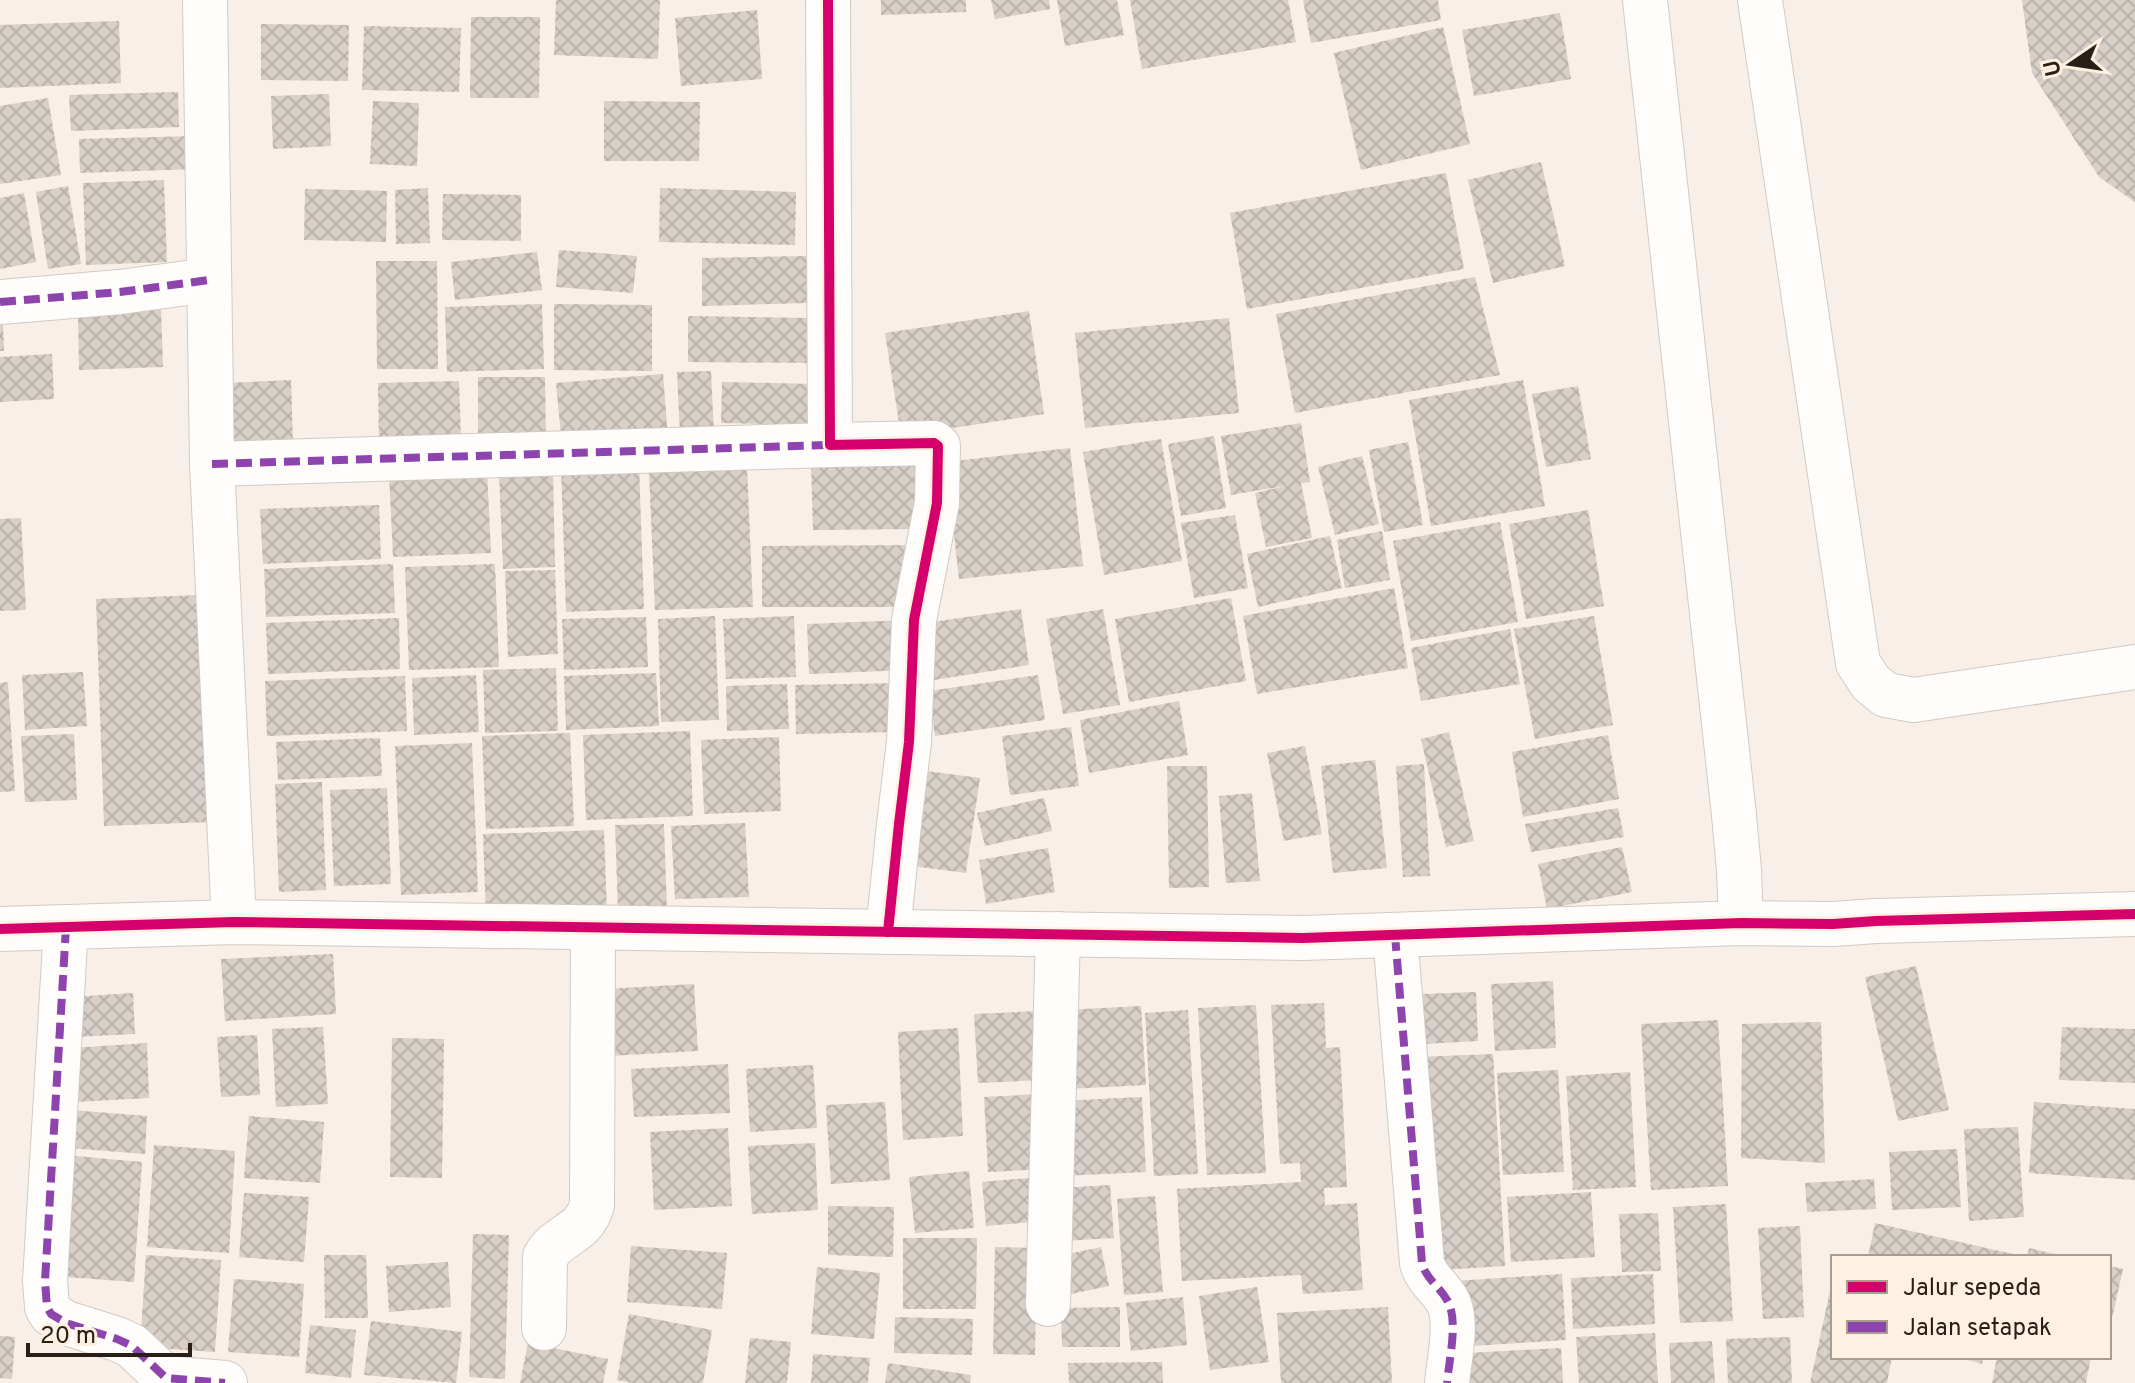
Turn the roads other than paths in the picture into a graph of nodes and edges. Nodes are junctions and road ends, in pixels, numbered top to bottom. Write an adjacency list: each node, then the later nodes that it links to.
1 (205, 0): 5 (street)
2 (828, 0): 7 (street)
3 (1645, 0): 12 (street)
4 (1760, 0): 9 (street)
5 (209, 280): 6 (street); 8 (street)
6 (0, 302)
7 (830, 445): 8 (street); 16 (street)
8 (212, 464): 11 (street)
9 (2135, 667)
10 (2135, 914): 12 (street)
11 (234, 922): 13 (street); 14 (street)
12 (1741, 923): 18 (street)
13 (66, 927): 15 (street); 21 (street)
14 (593, 928): 16 (street); 20 (street)
15 (0, 929)
16 (888, 932): 17 (street)
17 (1058, 934): 18 (street); 19 (street)
18 (1395, 935): 22 (street)
19 (1048, 1304)
20 (544, 1328)
21 (225, 1383)
22 (1447, 1383)

